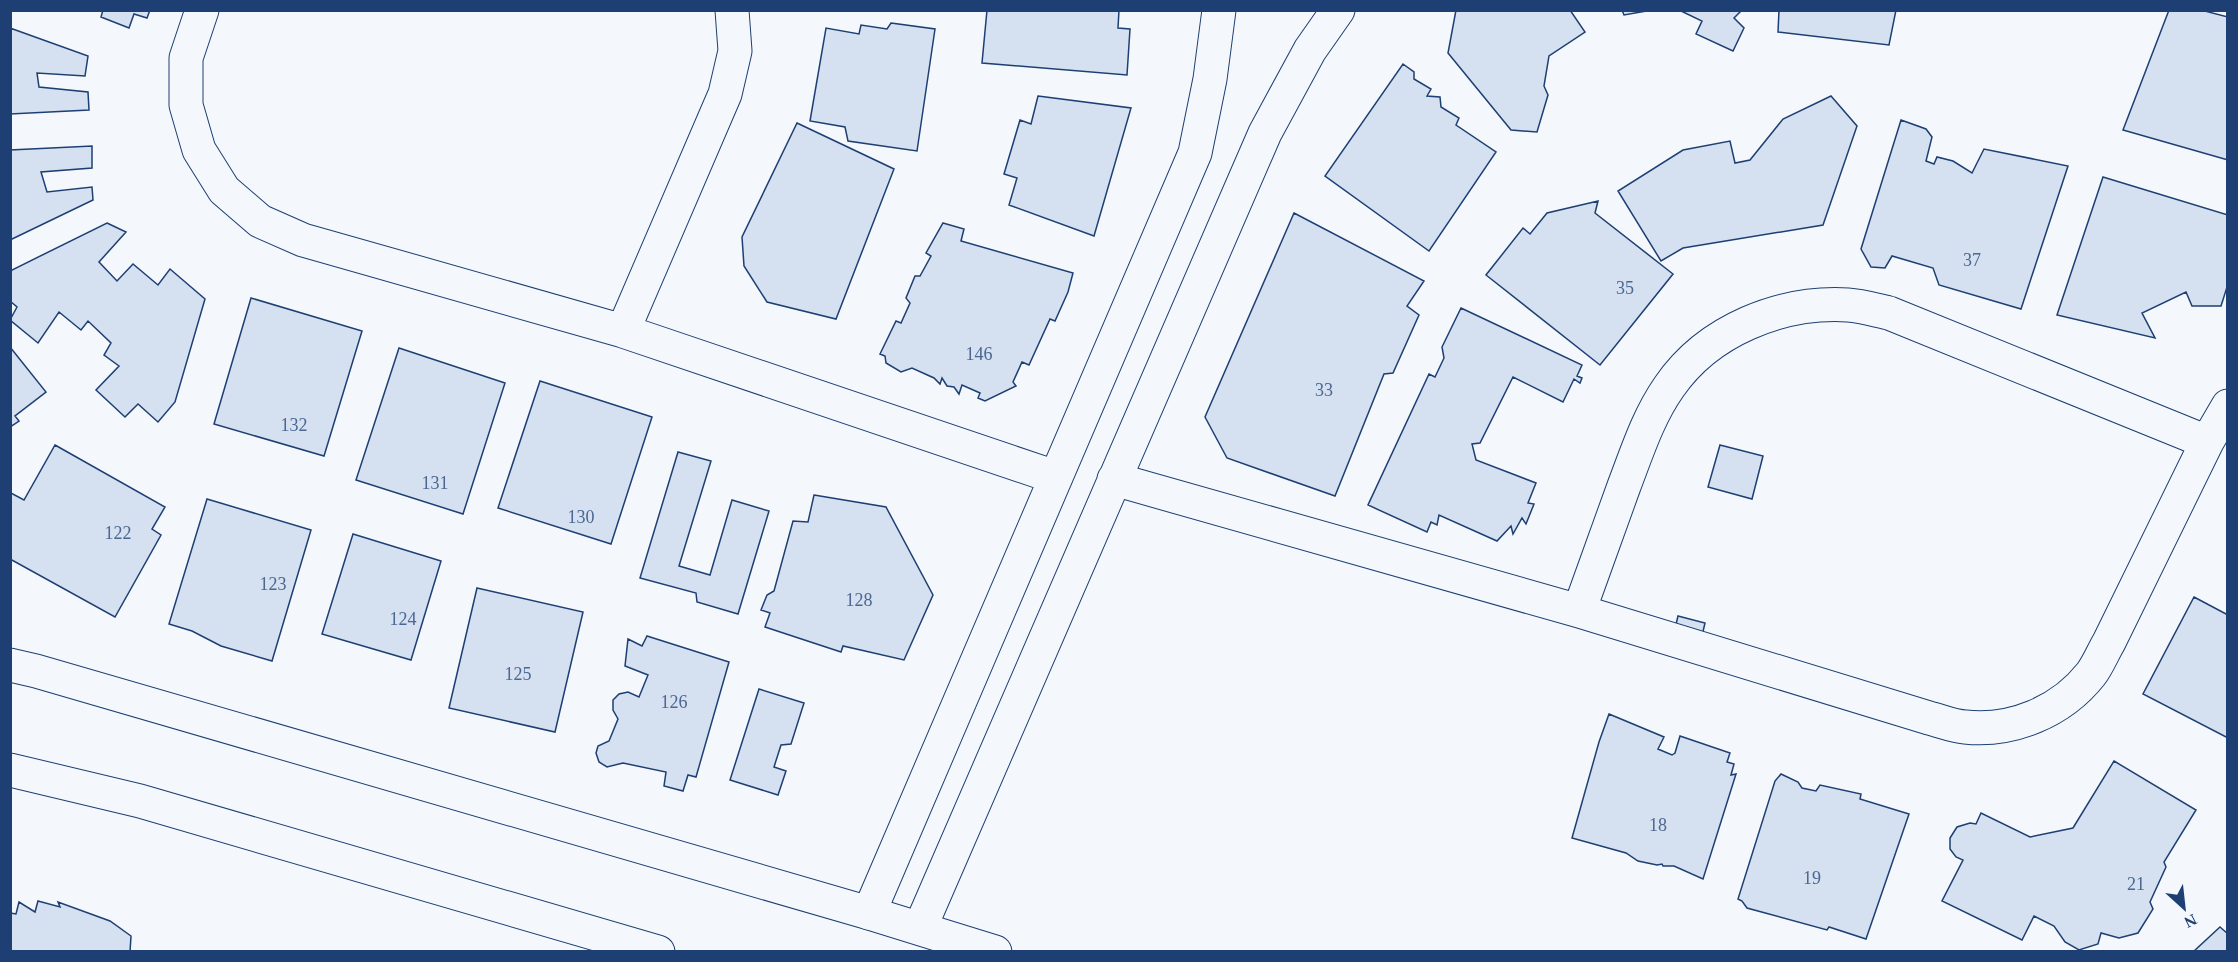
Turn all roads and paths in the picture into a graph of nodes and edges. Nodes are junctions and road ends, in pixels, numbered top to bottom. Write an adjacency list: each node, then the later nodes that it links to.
1 (202, 10): 5 (street)
2 (732, 10): 5 (street)
3 (1220, 10): 8 (street)
4 (1338, 10): 9 (street)
5 (623, 331): 8 (street)
6 (2228, 406): 7 (street)
7 (2207, 442): 10 (street); 10 (street)
8 (1055, 477): 13 (street)
9 (1114, 479): 10 (street); 14 (street)
10 (1579, 611)
11 (19, 663): 13 (street)
12 (10, 770): 15 (street)
13 (869, 913): 14 (street)
14 (920, 928): 16 (street)
15 (658, 951)
16 (995, 951)

